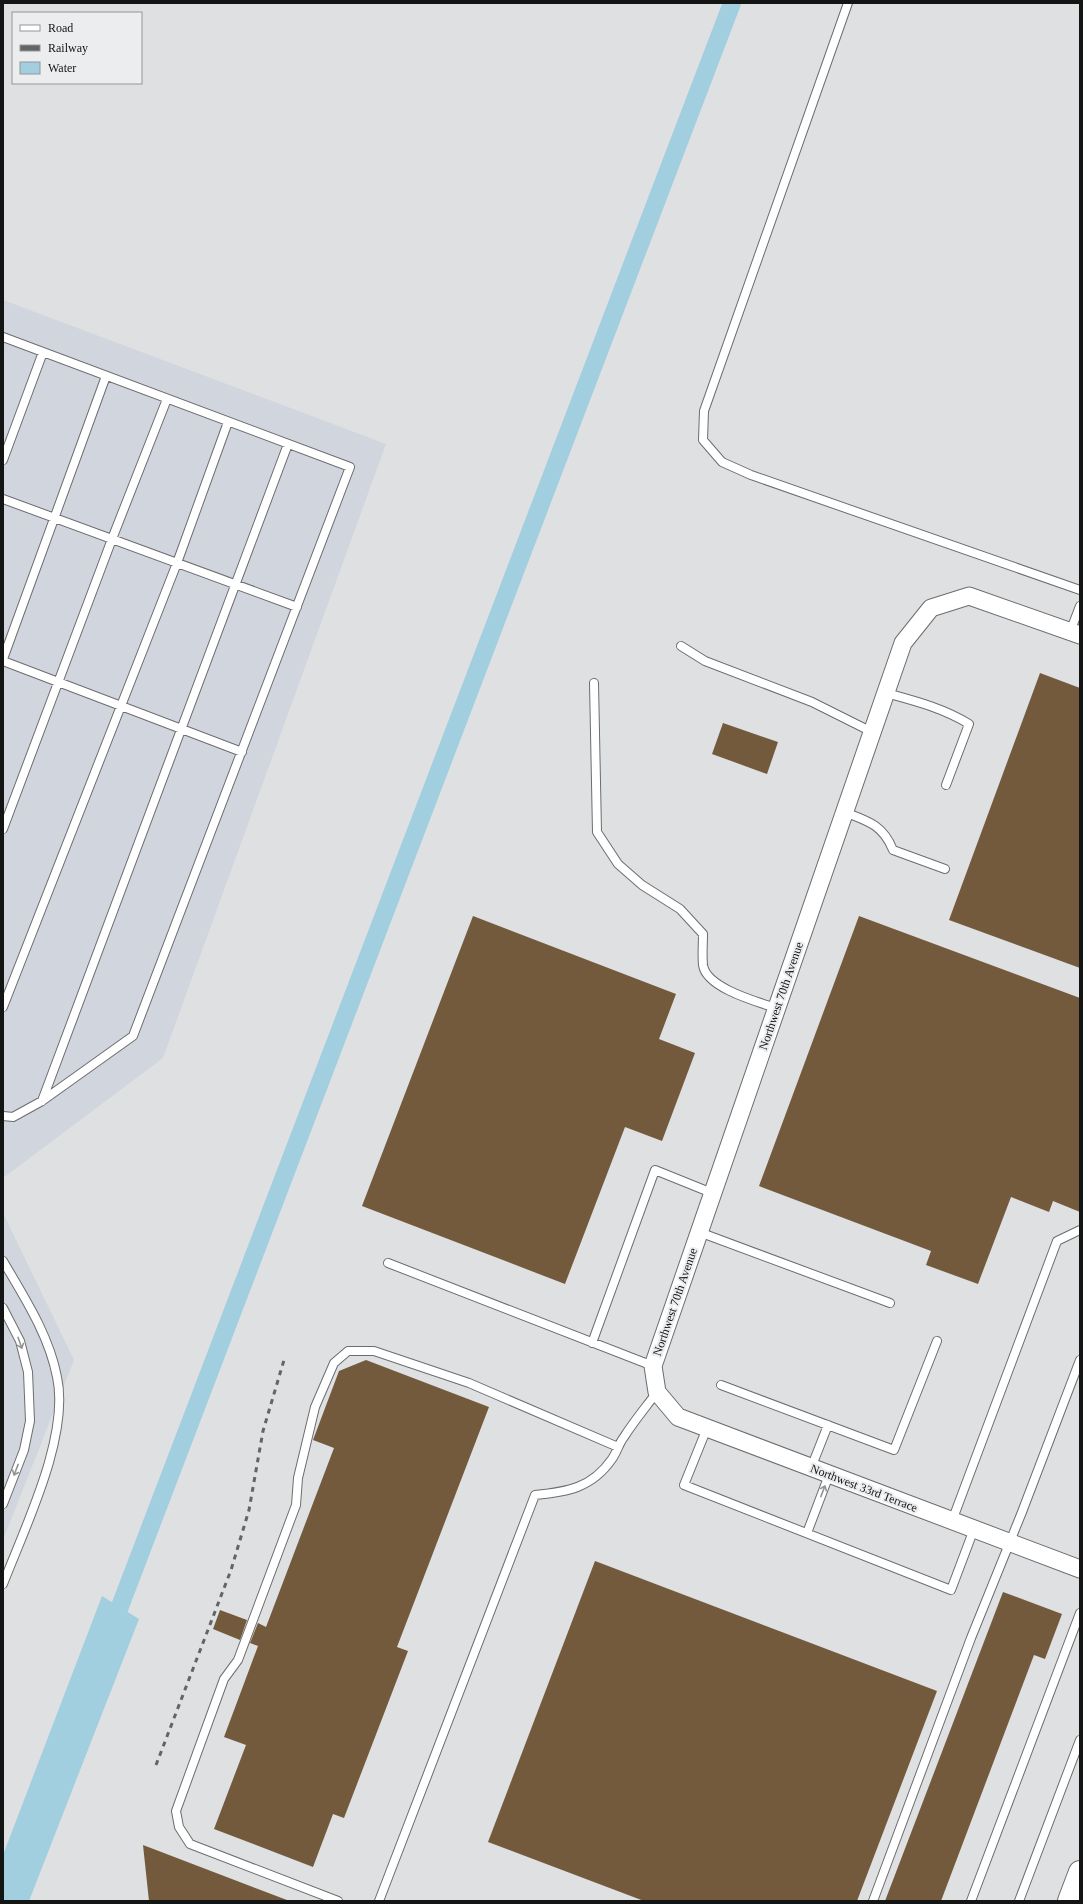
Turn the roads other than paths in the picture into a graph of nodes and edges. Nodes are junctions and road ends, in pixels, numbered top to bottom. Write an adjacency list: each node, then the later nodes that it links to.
1 (848, 3): 14 (lane)
2 (3, 337): 3 (lane)
3 (43, 352): 4 (lane); 8 (lane)
4 (106, 376): 5 (lane); 10 (lane)
5 (168, 399): 6 (lane); 11 (lane)
6 (228, 422): 7 (lane); 12 (lane)
7 (288, 444): 13 (lane); 16 (lane)
8 (3, 460)
9 (3, 499): 10 (lane)
10 (54, 518): 11 (lane); 19 (lane)
11 (112, 539): 12 (lane); 20 (lane)
12 (177, 563): 13 (lane); 23 (lane)
13 (236, 584): 16 (lane); 24 (lane)
14 (1080, 590)
15 (1080, 606): 17 (lane)
16 (297, 607): 26 (lane)
17 (1075, 633): 22 (street, Northwest 70th Avenue)
18 (681, 646): 25 (lane)
19 (3, 660): 20 (lane)
20 (59, 683): 23 (lane); 29 (lane)
21 (594, 683): 32 (lane)
22 (886, 693): 25 (street, Northwest 70th Avenue); 27 (lane)
23 (120, 707): 24 (lane); 31 (lane)
24 (180, 729): 26 (lane); 33 (lane)
25 (872, 732): 28 (street, Northwest 70th Avenue)
26 (242, 752): 33 (lane)
27 (946, 785)
28 (844, 812): 30 (lane); 32 (street, Northwest 70th Avenue)
29 (3, 829)
30 (945, 869)
31 (3, 1007)
32 (776, 1008): 35 (street, Northwest 70th Avenue)
33 (42, 1101): 34 (lane)
34 (3, 1116)
35 (712, 1193): 37 (street, Northwest 70th Avenue); 43 (lane)
36 (1080, 1230): 54 (lane)
37 (699, 1232): 40 (lane); 45 (street, Northwest 70th Avenue)
38 (3, 1261): 59 (lane)
39 (388, 1263): 43 (lane)
40 (890, 1303)
41 (3, 1308): 53 (lane, one-way to 53)
42 (937, 1341): 48 (lane)
43 (592, 1343): 45 (lane)
44 (1080, 1360): 57 (lane)
45 (653, 1366): 47 (street, Northwest 70th Avenue)
46 (721, 1385): 48 (lane)
47 (658, 1392): 49 (street, Northwest 33rd Terrace); 50 (lane)
48 (828, 1425): 51 (lane)
49 (707, 1428): 51 (street, Northwest 33rd Terrace); 56 (lane)
50 (618, 1447): 64 (lane); 65 (lane)
51 (811, 1468): 52 (street, Northwest 33rd Terrace)
52 (829, 1475): 54 (street, Northwest 33rd Terrace); 56 (lane, one-way to 52)
53 (3, 1504)
54 (952, 1521): 55 (street, Northwest 33rd Terrace)
55 (974, 1529): 56 (lane); 57 (street, Northwest 33rd Terrace)
56 (807, 1533)
57 (1009, 1542): 58 (street, Northwest 33rd Terrace); 66 (lane)
58 (1080, 1569)
59 (3, 1584)
60 (1080, 1613): 61 (lane)
61 (1078, 1628): 67 (lane)
62 (1080, 1740): 68 (lane)
63 (1080, 1872): 69 (main road)
64 (338, 1901)
65 (379, 1901)
66 (873, 1901)
67 (971, 1901)
68 (1019, 1901)
69 (1069, 1901)

